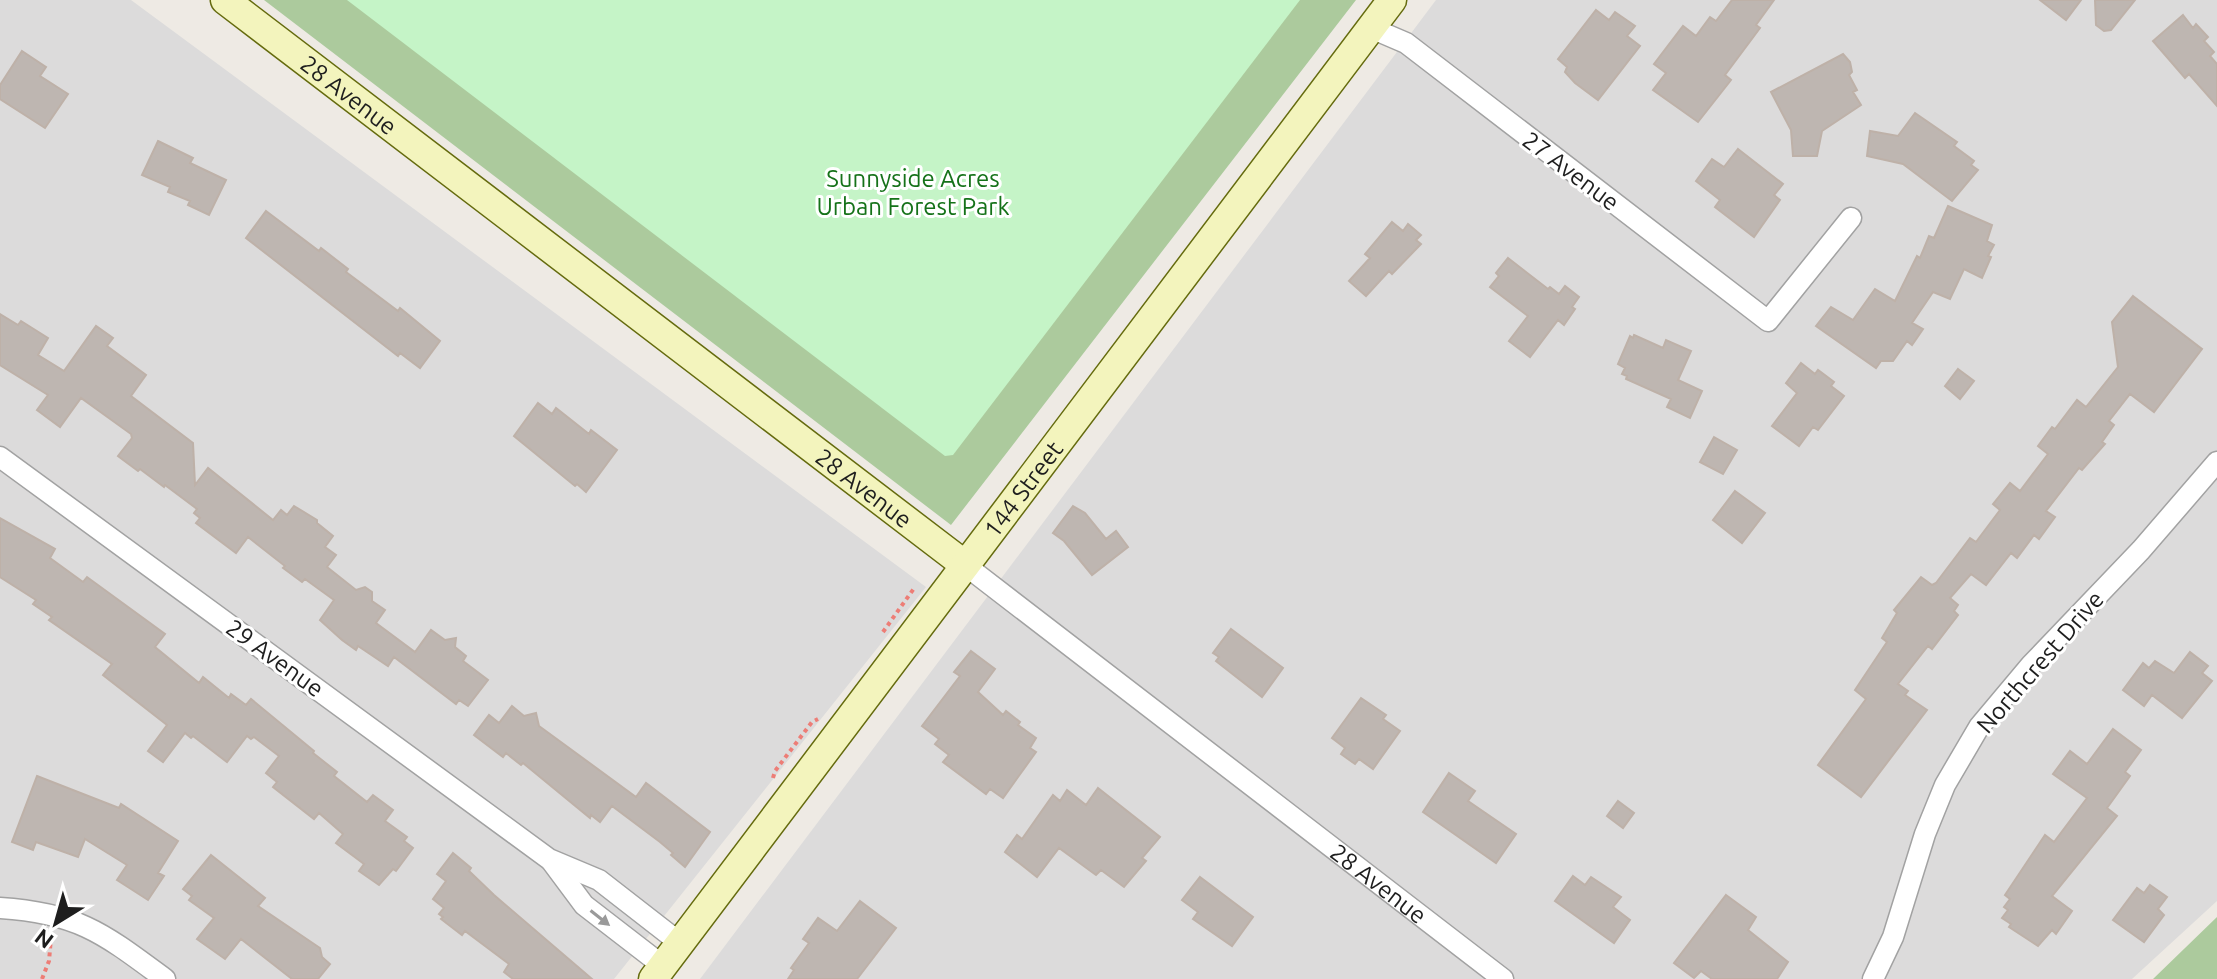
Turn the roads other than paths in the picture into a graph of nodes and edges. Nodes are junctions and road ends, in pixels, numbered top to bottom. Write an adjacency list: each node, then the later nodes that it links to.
1 (225, 0): 7 (street, 28 Avenue)
2 (1392, 0): 3 (street, 144 Street)
3 (1371, 28): 4 (street, 27 Avenue); 7 (street, 144 Street)
4 (1851, 218)
5 (0, 457): 8 (street, 29 Avenue)
6 (2217, 462): 14 (street, Northcrest Drive)
7 (965, 565): 10 (street, 144 Street); 13 (street, 28 Avenue)
8 (549, 859): 10 (street, 29 Avenue); 11 (street, 29 Avenue, one-way to 11)
9 (0, 908): 12 (street)
10 (680, 943): 11 (street, 144 Street)
11 (658, 973)
12 (165, 979)
13 (1503, 979)
14 (1873, 979)

